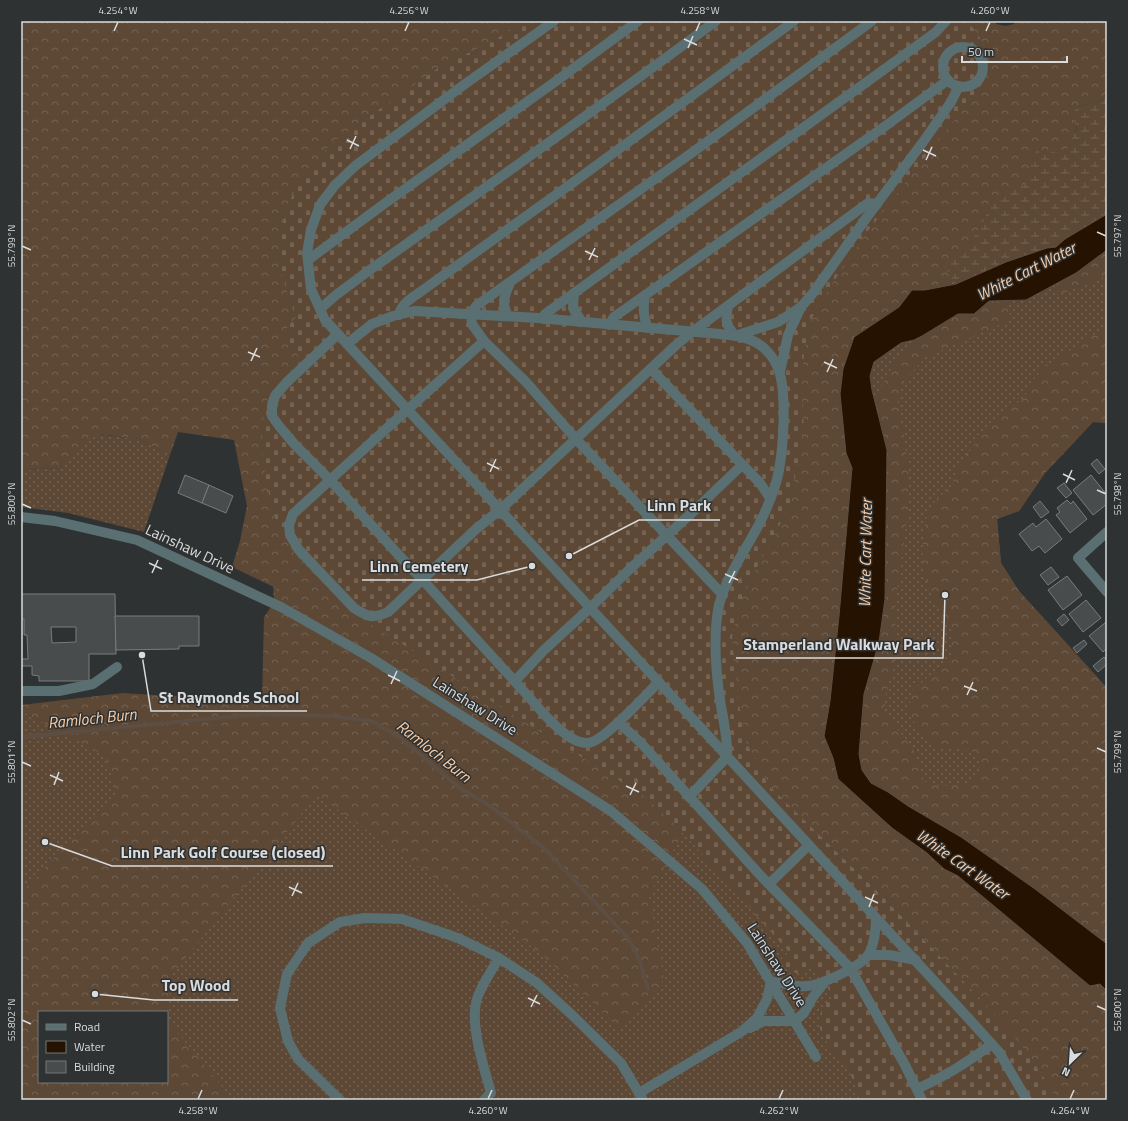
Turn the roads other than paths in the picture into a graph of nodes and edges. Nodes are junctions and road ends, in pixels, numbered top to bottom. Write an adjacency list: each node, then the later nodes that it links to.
1 (554, 21): 10 (street)
2 (638, 21): 10 (street)
3 (716, 21): 16 (street)
4 (794, 21): 18 (street)
5 (872, 21): 11 (street)
6 (946, 21): 12 (street)
7 (948, 80): 8 (street); 8 (street); 13 (street)
8 (959, 86): 9 (street)
9 (877, 204): 14 (street); 15 (street)
10 (308, 260): 16 (street)
11 (510, 283): 17 (street); 19 (street)
12 (574, 293): 20 (street); 21 (street)
13 (645, 296): 22 (street); 23 (street)
14 (728, 306): 24 (street); 26 (street)
15 (801, 307): 26 (street); 30 (street)
16 (320, 309): 25 (street)
17 (471, 314): 18 (street); 19 (street); 27 (street)
18 (399, 315): 28 (street)
19 (508, 316): 20 (street)
20 (544, 319): 21 (street)
21 (582, 322): 22 (street)
22 (609, 325): 23 (street)
23 (648, 328): 24 (street)
24 (692, 332): 26 (street); 29 (street)
25 (338, 334): 28 (street); 34 (street)
26 (735, 336): 30 (street)
27 (484, 341): 31 (street); 32 (street)
28 (347, 344): 31 (street)
29 (651, 369): 32 (street); 33 (street)
30 (780, 376): 35 (street)
31 (408, 411): 34 (street); 36 (street)
32 (575, 438): 36 (street); 39 (street)
33 (742, 465): 35 (street); 39 (street)
34 (330, 480): 40 (street); 40 (street)
35 (770, 498): 42 (street)
36 (501, 509): 40 (street); 43 (street)
37 (21, 517): 58 (street, Lainshaw Drive)
38 (1107, 532): 41 (street)
39 (667, 535): 42 (street); 43 (street)
40 (423, 580): 45 (street)
41 (1107, 592)
42 (723, 596): 49 (street)
43 (590, 608): 45 (street); 46 (street)
44 (117, 667): 47 (street)
45 (514, 681): 48 (street)
46 (659, 682): 48 (street); 49 (street)
47 (21, 691)
48 (618, 722): 50 (street)
49 (727, 757): 50 (street); 51 (street)
50 (689, 797): 52 (street)
51 (809, 845): 52 (street); 53 (street)
52 (769, 884): 57 (street)
53 (876, 918): 54 (street); 56 (street)
54 (868, 955): 56 (street); 57 (street)
55 (500, 958): 65 (street); 66 (street); 67 (street)
56 (916, 960): 62 (street)
57 (850, 968): 59 (street); 64 (street)
58 (771, 981): 59 (street); 60 (street, Lainshaw Drive); 61 (street)
59 (824, 983): 60 (street)
60 (795, 1021): 61 (street); 63 (street, Lainshaw Drive)
61 (741, 1032): 65 (street)
62 (992, 1044): 64 (street); 69 (street)
63 (816, 1057)
64 (916, 1089): 68 (street)
65 (641, 1096)
66 (340, 1100)
67 (484, 1100)
68 (922, 1100)
69 (1027, 1100)

